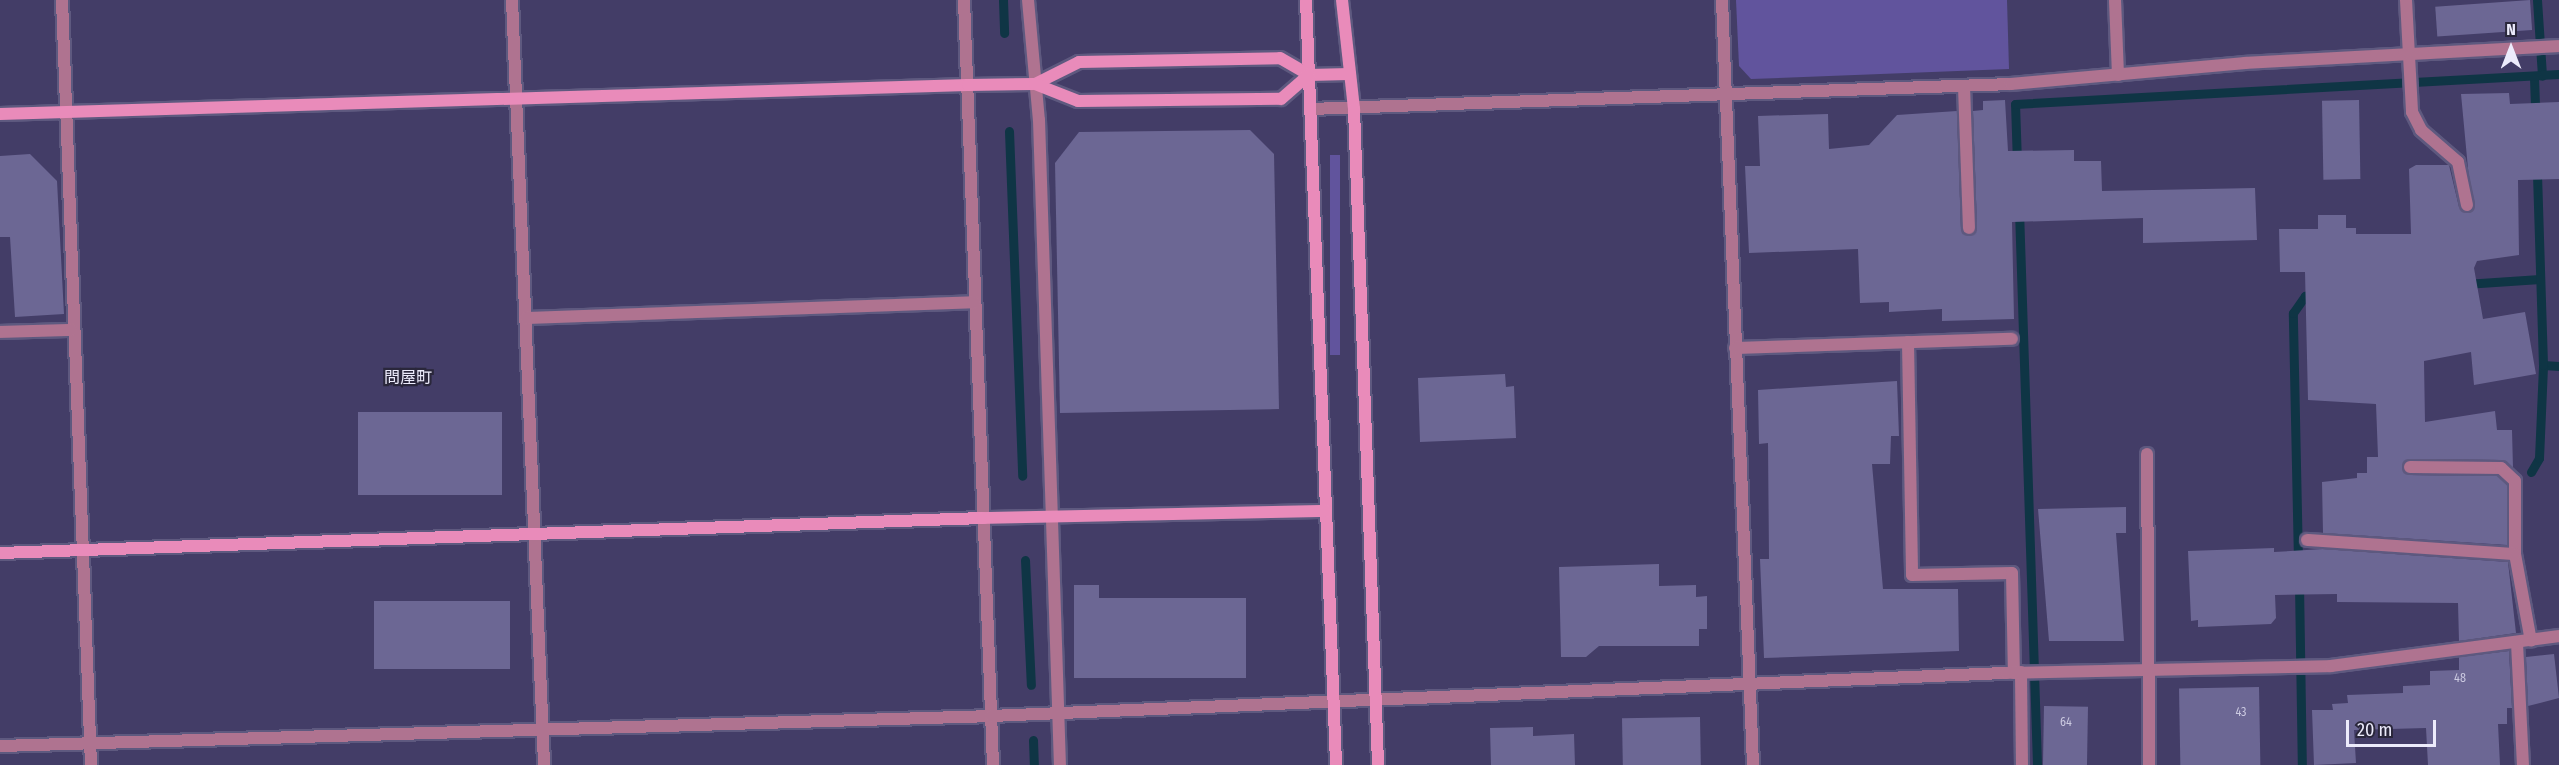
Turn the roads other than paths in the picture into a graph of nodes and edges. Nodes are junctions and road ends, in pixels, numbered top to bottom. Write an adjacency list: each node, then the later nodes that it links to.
1 (62, 0): 22 (street)
2 (512, 0): 19 (street)
3 (964, 0): 16 (street)
4 (1028, 0): 15 (street)
5 (1306, 0): 13 (street)
6 (1342, 0): 12 (street)
7 (1722, 0): 18 (street)
8 (2115, 0): 14 (street)
9 (2406, 0): 11 (street)
10 (2547, 48): 11 (street)
11 (2410, 61): 14 (street); 24 (street)
12 (1349, 74): 13 (street); 21 (street)
13 (1309, 75): 15 (street); 15 (street); 20 (street)
14 (2118, 75): 17 (street)
15 (1035, 84): 16 (street); 36 (street)
16 (968, 85): 19 (street); 26 (street)
17 (1964, 86): 18 (street); 25 (street)
18 (1726, 95): 21 (street); 32 (street)
19 (516, 100): 22 (street); 27 (street)
20 (1310, 109): 21 (street); 35 (street)
21 (1354, 109): 49 (street)
22 (64, 112): 23 (street); 28 (street)
23 (0, 114)
24 (2467, 205)
25 (1969, 228)
26 (975, 302): 27 (street); 37 (street)
27 (526, 318): 38 (street)
28 (71, 330): 29 (street); 40 (street)
29 (0, 332)
30 (2012, 339): 31 (street)
31 (1908, 342): 32 (street); 47 (street)
32 (1735, 348): 48 (street)
33 (2146, 454): 46 (street)
34 (2410, 467): 42 (street)
35 (1326, 511): 36 (street); 50 (street)
36 (1048, 516): 37 (street); 51 (street)
37 (983, 518): 38 (street); 52 (street)
38 (536, 534): 40 (street); 53 (street)
39 (2307, 540): 42 (street)
40 (84, 550): 41 (street); 54 (street)
41 (0, 553)
42 (2516, 554): 44 (street)
43 (2559, 636): 44 (street)
44 (2531, 640): 45 (street)
45 (2517, 643): 46 (street); 65 (street)
46 (2150, 670): 47 (street); 64 (street)
47 (2026, 672): 48 (street); 63 (street)
48 (1750, 683): 49 (street); 62 (street)
49 (1376, 698): 50 (street); 61 (street)
50 (1334, 700): 51 (street); 60 (street)
51 (1058, 713): 52 (street); 59 (street)
52 (991, 716): 53 (street); 58 (street)
53 (543, 728): 54 (street); 57 (street)
54 (90, 743): 55 (street); 56 (street)
55 (0, 746)
56 (91, 765)
57 (544, 765)
58 (993, 765)
59 (1060, 765)
60 (1336, 765)
61 (1378, 765)
62 (1753, 765)
63 (2022, 765)
64 (2148, 765)
65 (2523, 765)

